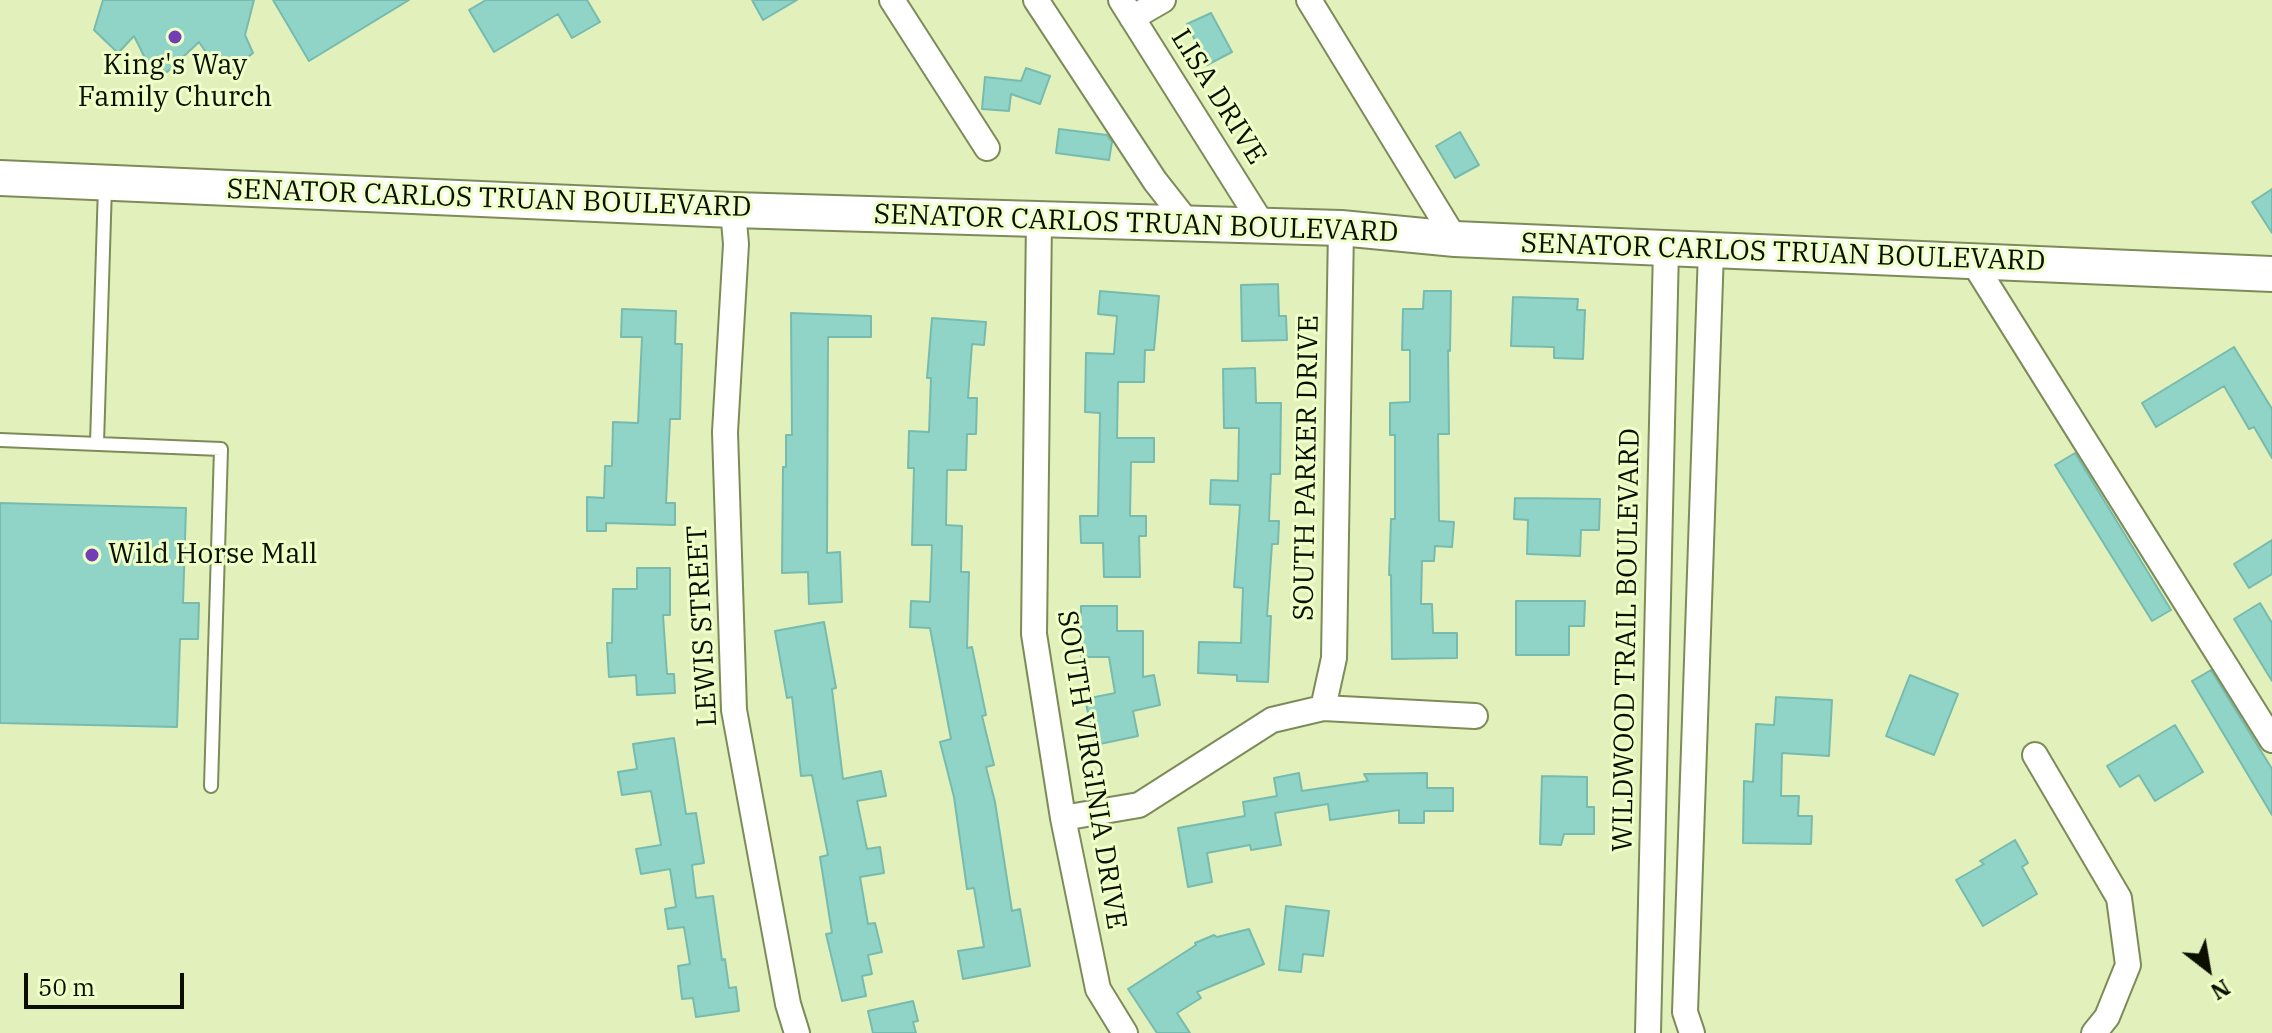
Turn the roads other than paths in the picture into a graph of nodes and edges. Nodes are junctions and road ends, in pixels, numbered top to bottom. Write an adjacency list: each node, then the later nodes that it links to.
1 (892, 0): 6 (street)
2 (1036, 0): 11 (street)
3 (1163, 0): 5 (street)
4 (1309, 0): 14 (street)
5 (1126, 9): 12 (street, LISA DRIVE)
6 (987, 148)
7 (0, 178): 8 (main road, SENATOR CARLOS TRUAN BOULEVARD)
8 (105, 183): 9 (main road, SENATOR CARLOS TRUAN BOULEVARD); 20 (lane)
9 (733, 210): 10 (main road, SENATOR CARLOS TRUAN BOULEVARD); 31 (street, LEWIS STREET)
10 (1039, 219): 11 (main road, SENATOR CARLOS TRUAN BOULEVARD); 28 (street, SOUTH VIRGINIA DRIVE)
11 (1188, 223): 12 (main road, SENATOR CARLOS TRUAN BOULEVARD)
12 (1264, 227): 13 (main road, SENATOR CARLOS TRUAN BOULEVARD)
13 (1341, 228): 14 (main road, SENATOR CARLOS TRUAN BOULEVARD); 23 (street, SOUTH PARKER DRIVE)
14 (1455, 239): 15 (main road, SENATOR CARLOS TRUAN BOULEVARD)
15 (1666, 249): 16 (main road, SENATOR CARLOS TRUAN BOULEVARD); 21 (street, WILDWOOD TRAIL BOULEVARD)
16 (1711, 251): 17 (main road, SENATOR CARLOS TRUAN BOULEVARD); 22 (street)
17 (1973, 262): 18 (main road, SENATOR CARLOS TRUAN BOULEVARD); 25 (street)
18 (2272, 274)
19 (0, 440): 20 (lane)
20 (97, 443): 27 (lane)
21 (1658, 580): 22 (street); 29 (street, WILDWOOD TRAIL BOULEVARD)
22 (1700, 582): 30 (street)
23 (1323, 708): 24 (street); 28 (street)
24 (1475, 716)
25 (2272, 740)
26 (2035, 755): 35 (street)
27 (211, 786)
28 (1063, 818): 32 (street, SOUTH VIRGINIA DRIVE)
29 (1650, 896): 30 (street); 33 (street, WILDWOOD TRAIL BOULEVARD)
30 (1689, 898): 34 (street)
31 (797, 1033)
32 (1125, 1033)
33 (1648, 1033)
34 (1692, 1033)
35 (2094, 1033)

